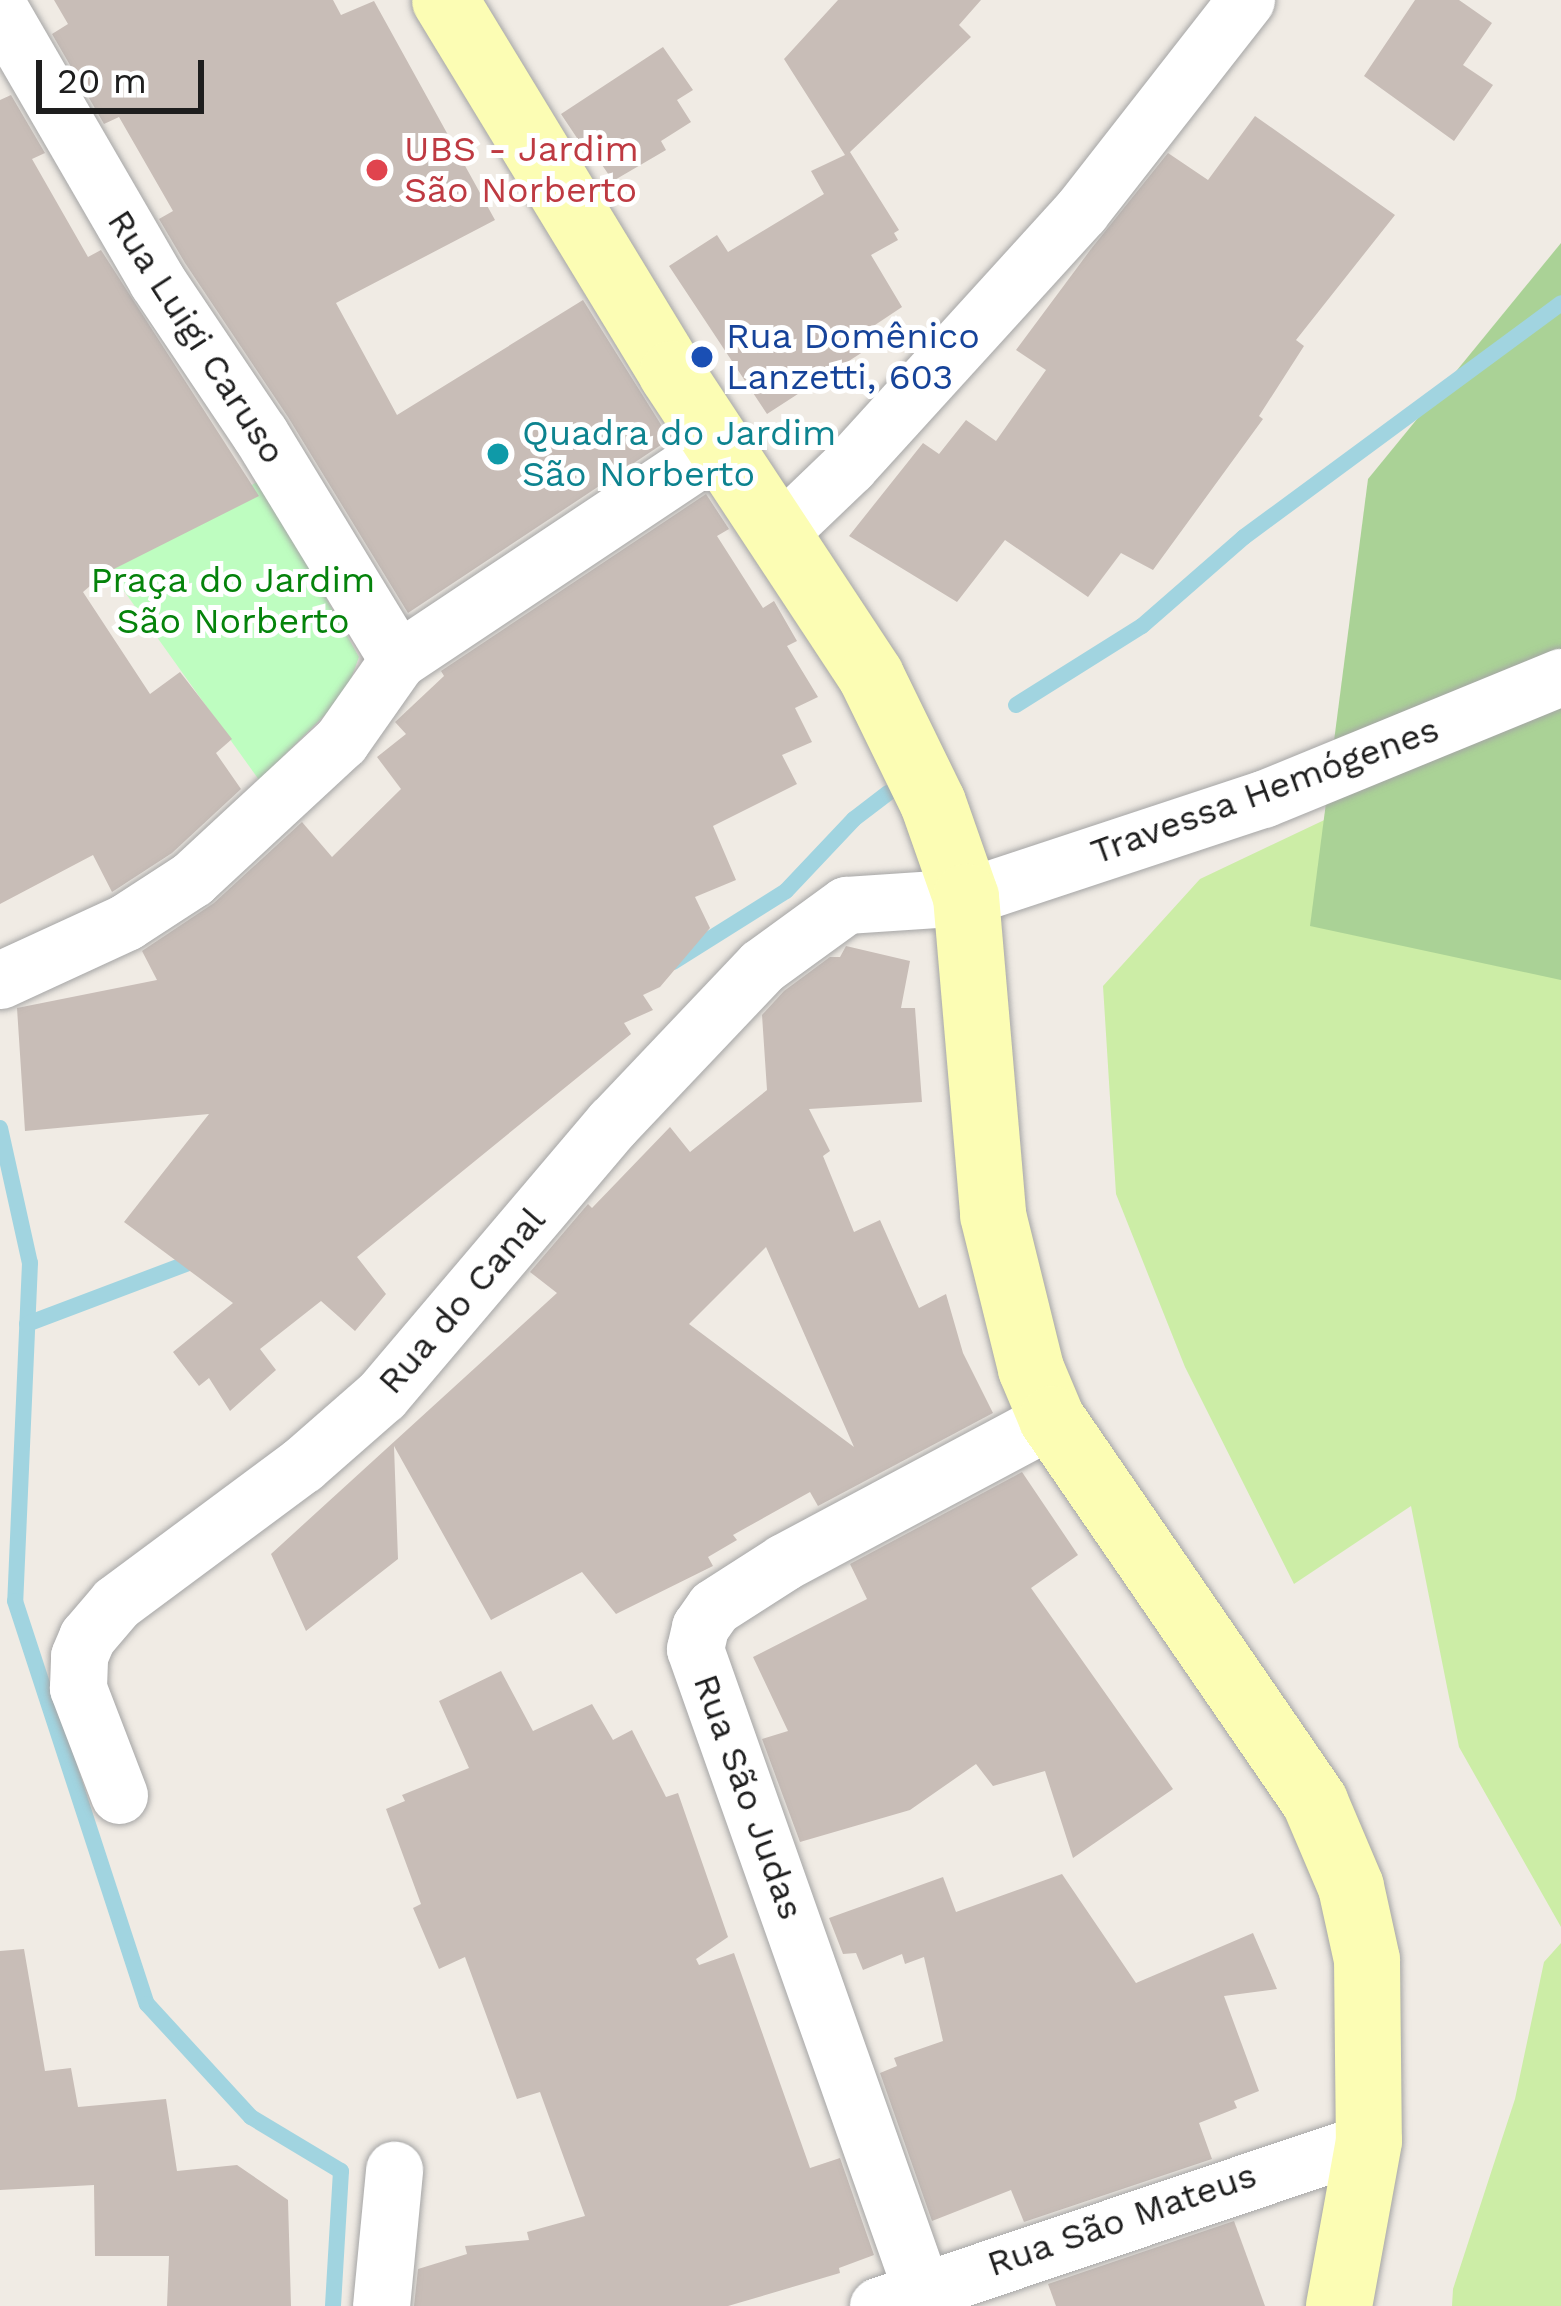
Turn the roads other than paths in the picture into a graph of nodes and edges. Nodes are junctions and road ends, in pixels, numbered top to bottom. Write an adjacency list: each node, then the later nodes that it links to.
1 (446, 0): 4 (main road)
2 (1246, 0): 5 (street)
3 (0, 10): 6 (street, Rua Luigi Caruso)
4 (720, 445): 5 (main road); 6 (street)
5 (776, 535): 8 (main road)
6 (398, 660): 9 (street)
7 (1561, 676): 8 (street, Travessa Hemógenes)
8 (966, 897): 10 (main road); 11 (street, Rua do Canal)
9 (0, 980)
10 (1052, 1419): 12 (main road); 14 (street, Rua São Judas)
11 (119, 1795)
12 (1369, 2141): 14 (street, Rua São Mateus); 16 (main road)
13 (394, 2170): 15 (street)
14 (900, 2297)
15 (382, 2306)
16 (1339, 2306)

